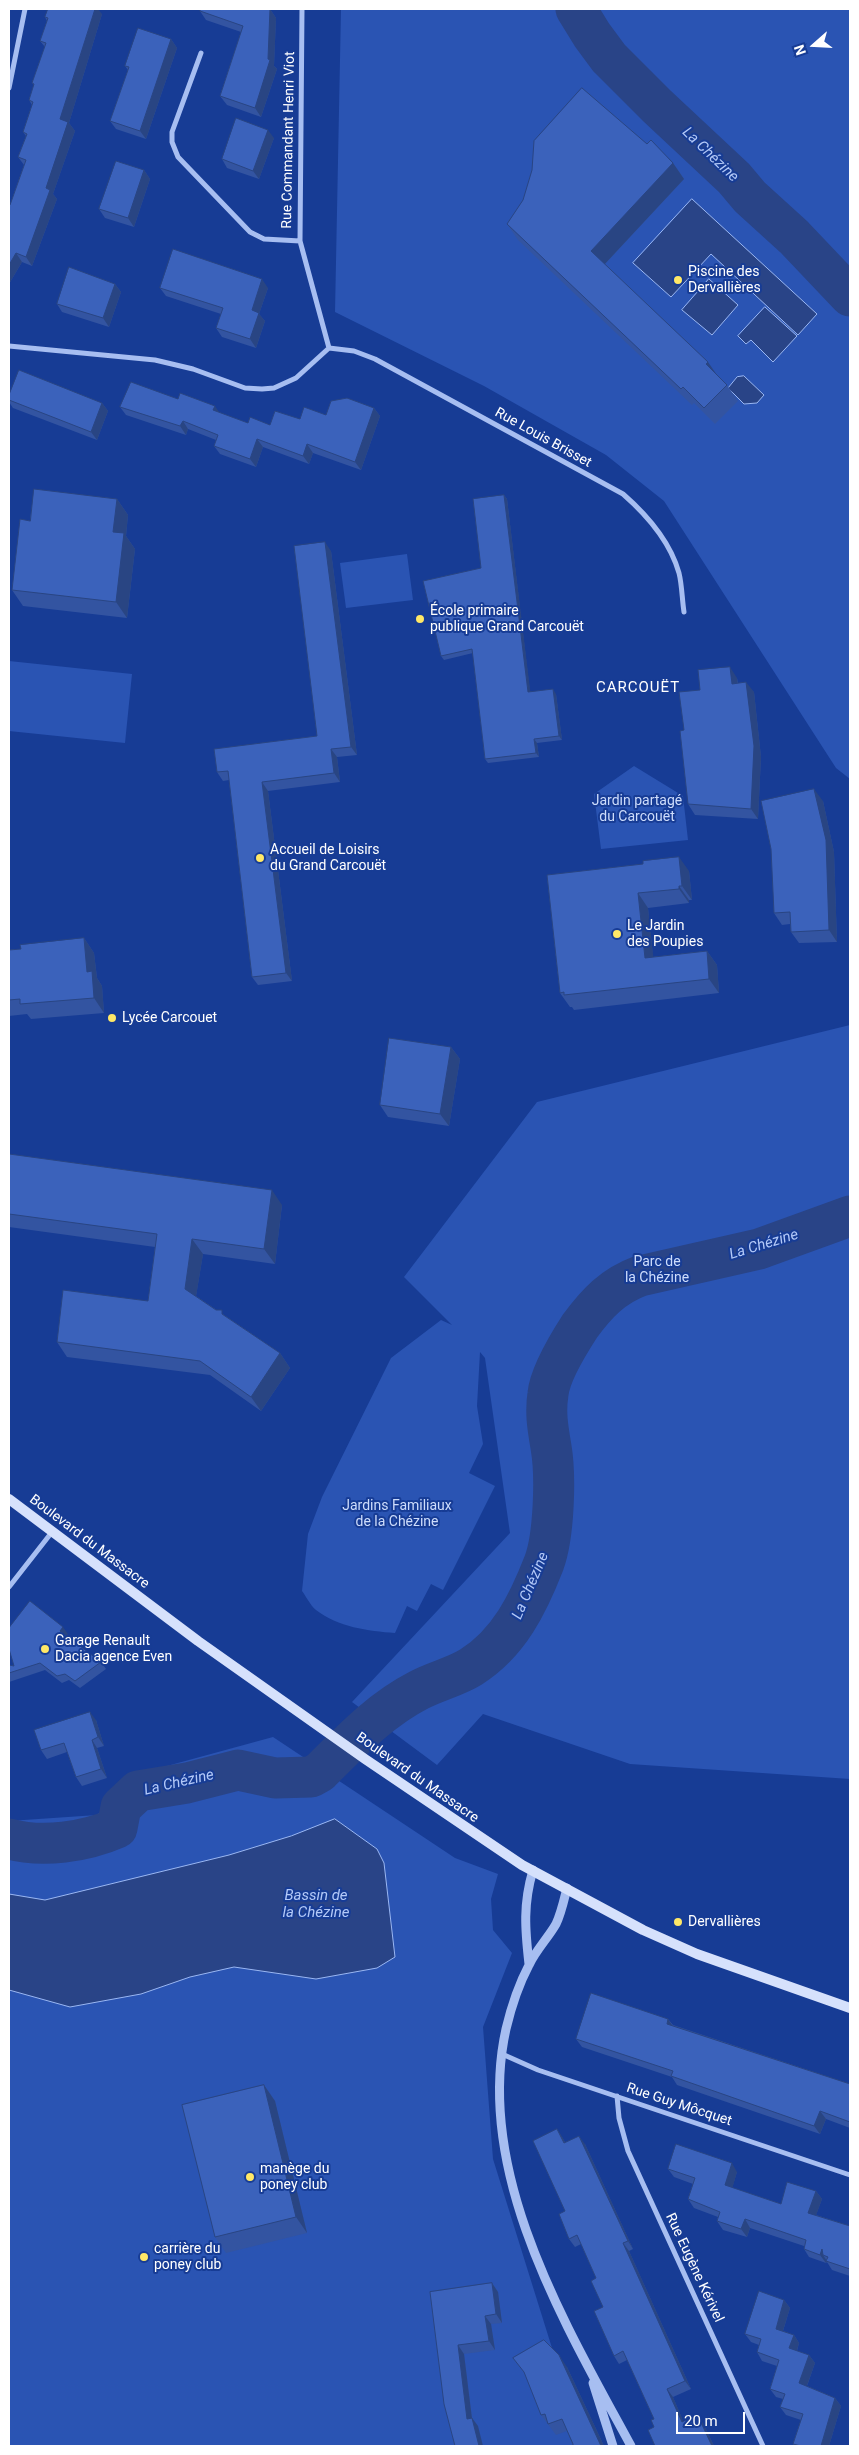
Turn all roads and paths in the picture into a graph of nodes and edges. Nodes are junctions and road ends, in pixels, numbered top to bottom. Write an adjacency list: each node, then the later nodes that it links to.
1 (25, 9): 4 (street)
2 (302, 9): 6 (street, Rue Commandant Henri Viot)
3 (201, 53): 6 (street)
4 (10, 71): 5 (street)
5 (9, 88)
6 (300, 241): 8 (street, Rue Commandant Henri Viot)
7 (9, 346): 8 (street)
8 (329, 348): 9 (street, Rue Louis Brisset)
9 (684, 612)
10 (9, 1499): 11 (main road, Boulevard du Massacre)
11 (52, 1532): 12 (street); 13 (main road, Boulevard du Massacre)
12 (9, 1587)
13 (533, 1870): 14 (main road, Boulevard du Massacre); 15 (street)
14 (567, 1888): 15 (street); 16 (main road, Boulevard du Massacre)
15 (529, 1964): 17 (street)
16 (850, 2008)
17 (502, 2054): 18 (street, Rue Guy Môcquet); 20 (street)
18 (617, 2096): 19 (street, Rue Guy Môcquet); 23 (street, Rue Eugène Kérivel)
19 (850, 2175)
20 (586, 2362): 21 (street); 22 (street)
21 (613, 2446)
22 (631, 2446)
23 (763, 2446)

